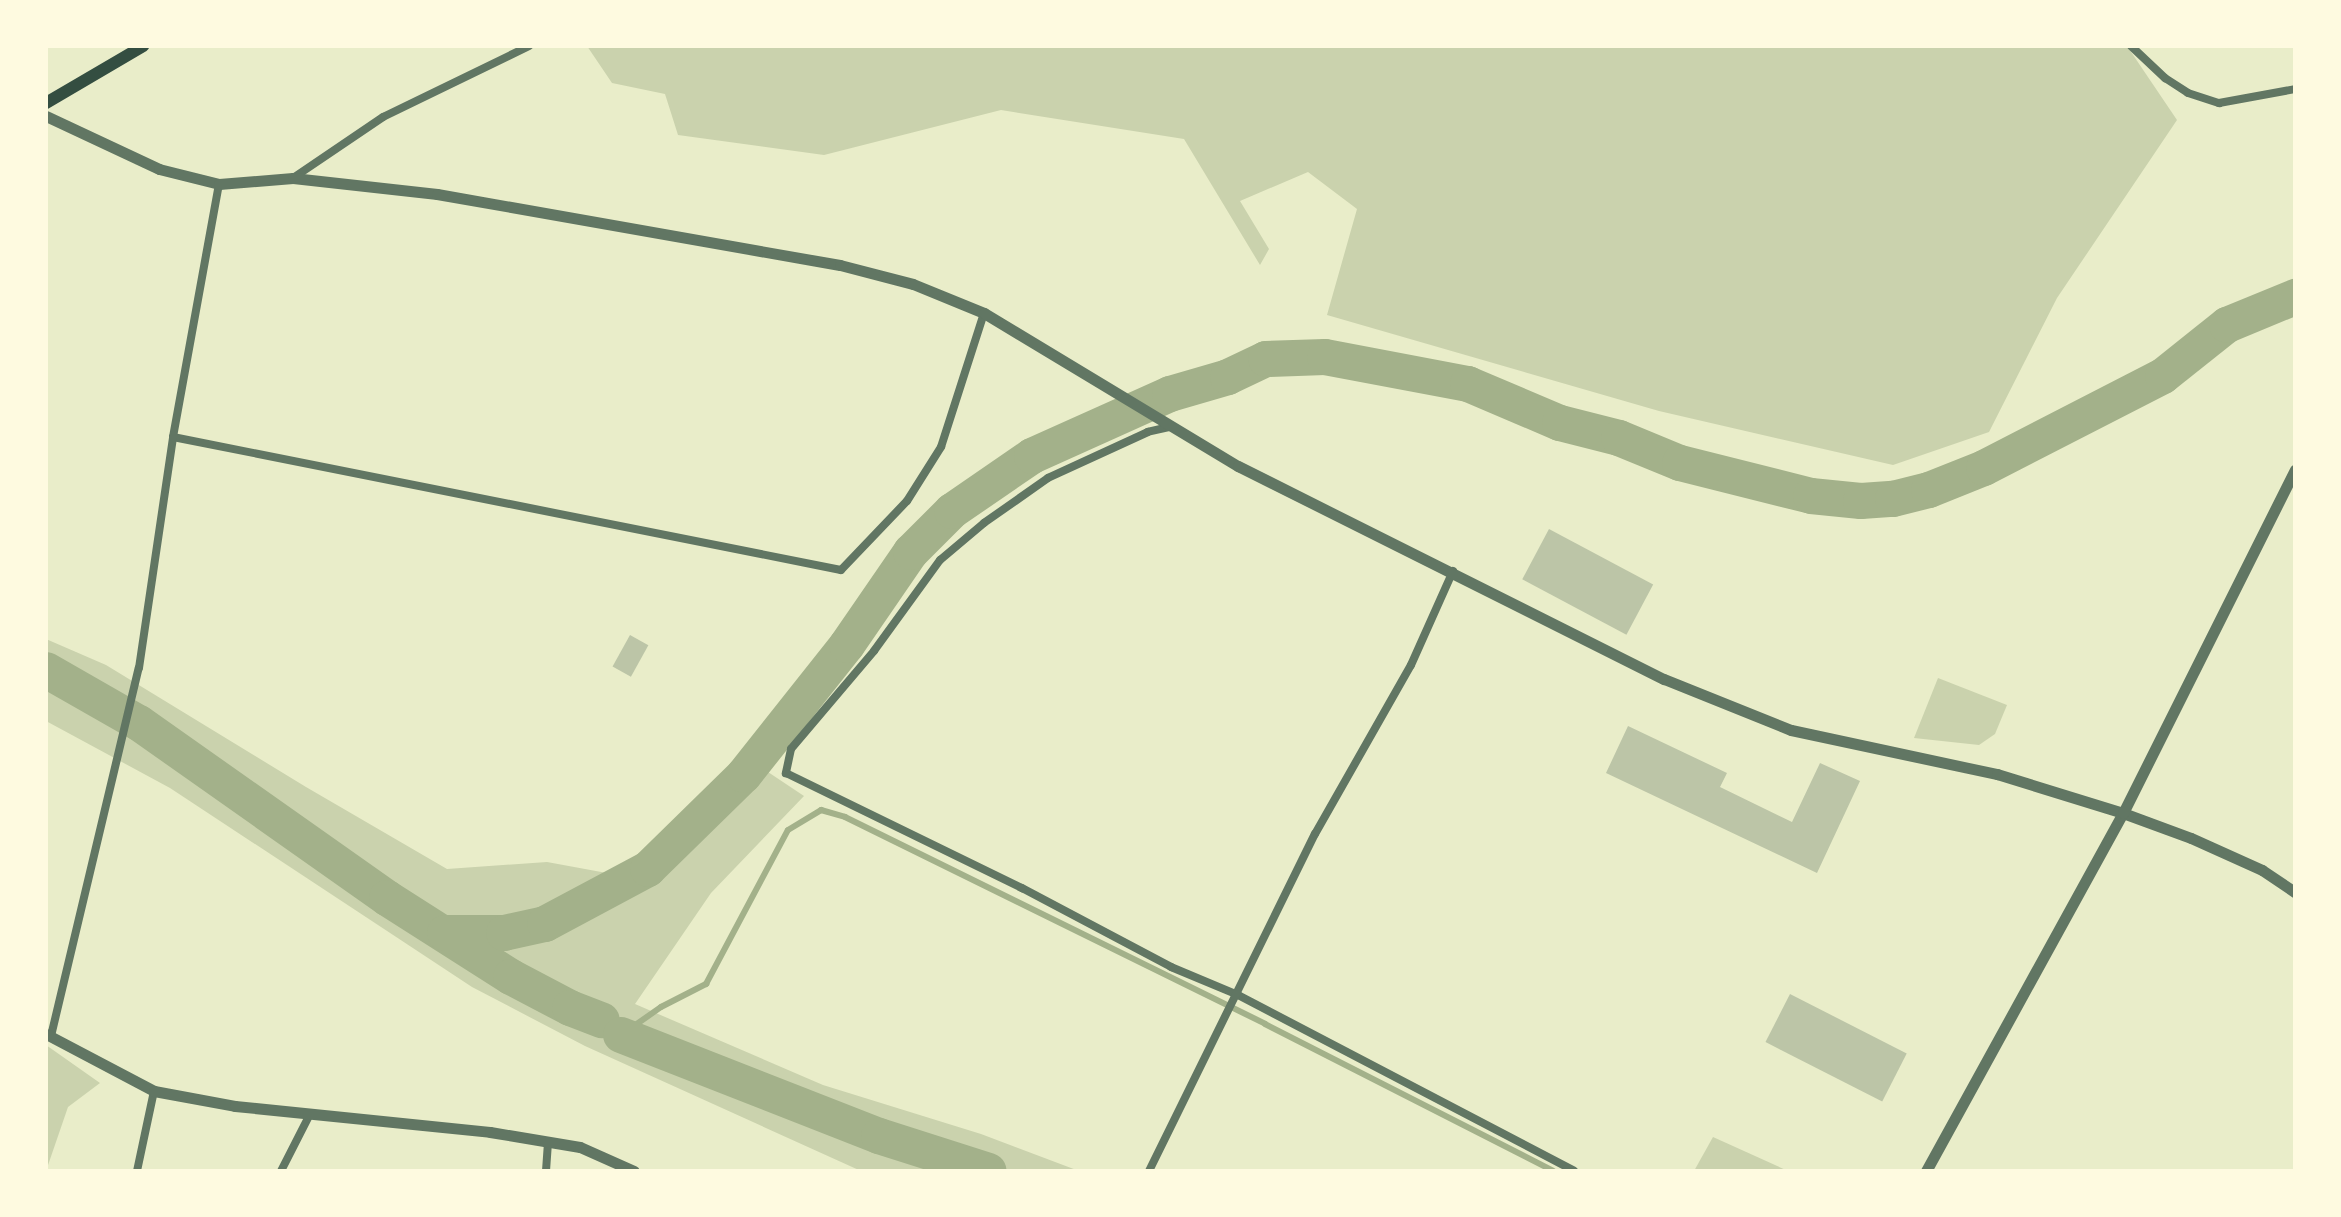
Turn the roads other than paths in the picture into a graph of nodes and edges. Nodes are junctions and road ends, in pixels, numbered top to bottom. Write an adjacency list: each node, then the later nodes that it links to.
1 (143, 46): 5 (main road)
2 (529, 46): 7 (street)
3 (2131, 46): 4 (street)
4 (2295, 89)
5 (46, 103)
6 (46, 116): 8 (street)
7 (293, 178): 8 (street); 9 (street)
8 (219, 184): 11 (street)
9 (984, 313): 10 (street); 11 (street)
10 (1169, 427): 13 (street); 16 (street)
11 (173, 437): 17 (street)
12 (2295, 470): 14 (street)
13 (1453, 571): 14 (street); 16 (street)
14 (2123, 813): 15 (street); 27 (street)
15 (2295, 892)
16 (1238, 995): 25 (street); 26 (street)
17 (48, 1035): 18 (street)
18 (154, 1091): 19 (street); 21 (street)
19 (310, 1114): 20 (street); 22 (street)
20 (548, 1142): 23 (street); 24 (street)
21 (137, 1171)
22 (281, 1171)
23 (546, 1171)
24 (634, 1171)
25 (1149, 1171)
26 (1574, 1171)
27 (1926, 1171)

